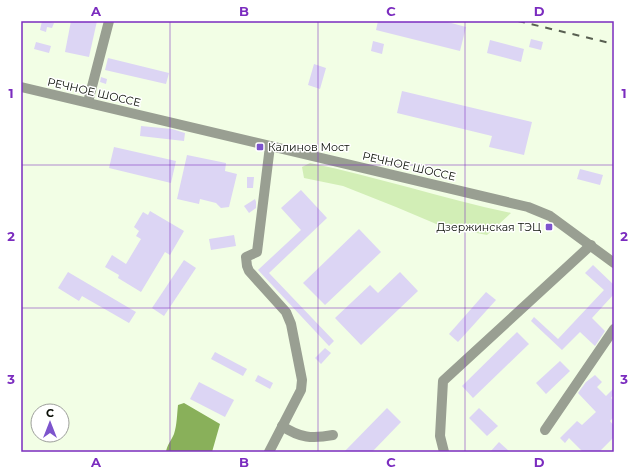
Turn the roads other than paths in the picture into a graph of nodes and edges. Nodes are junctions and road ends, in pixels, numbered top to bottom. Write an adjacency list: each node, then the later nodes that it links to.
1 (109, 21): 3 (street)
2 (21, 87): 3 (street, РЕЧНОЕ ШОССЕ)
3 (88, 102): 4 (street, РЕЧНОЕ ШОССЕ)
4 (270, 146): 5 (street, РЕЧНОЕ ШОССЕ); 8 (street)
5 (591, 245): 6 (street, РЕЧНОЕ ШОССЕ); 12 (street)
6 (614, 263)
7 (614, 329): 9 (street)
8 (282, 426): 10 (street); 11 (street)
9 (545, 430)
10 (333, 435)
11 (269, 452)
12 (444, 452)

